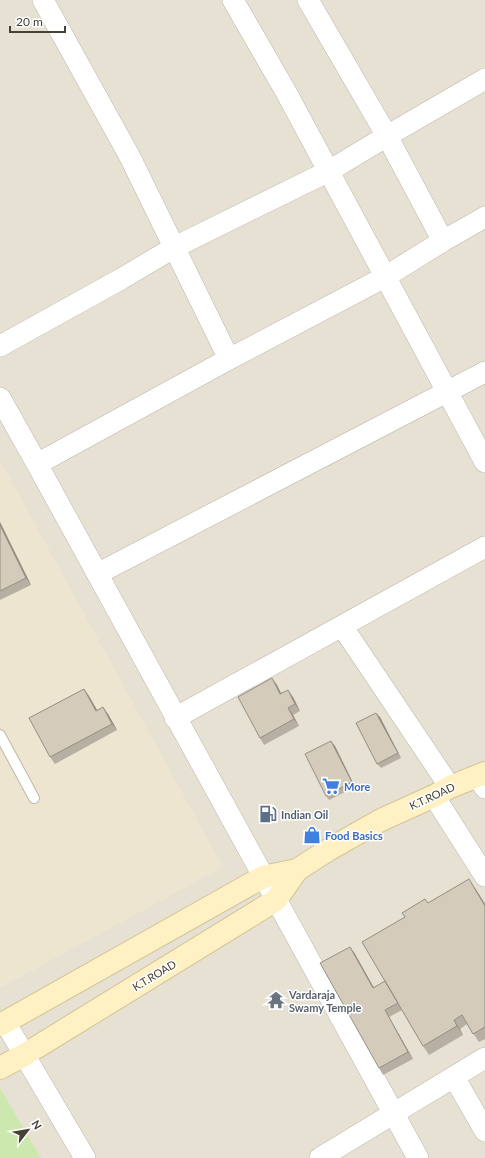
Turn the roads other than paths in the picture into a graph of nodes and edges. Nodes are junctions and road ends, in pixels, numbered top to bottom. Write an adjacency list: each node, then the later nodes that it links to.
1 (43, 0): 9 (street)
2 (233, 0): 6 (street)
3 (308, 0): 5 (street)
4 (485, 79): 5 (street)
5 (387, 136): 6 (street); 8 (street)
6 (329, 171): 9 (street); 10 (street)
7 (485, 218): 8 (street)
8 (443, 241): 10 (street)
9 (174, 247): 11 (street); 12 (street)
10 (385, 277): 12 (street); 14 (street)
11 (0, 346)
12 (229, 359): 17 (street)
13 (485, 372): 14 (street)
14 (447, 392): 16 (street); 19 (street)
15 (0, 398): 17 (street)
16 (485, 462)
17 (37, 464): 19 (street)
18 (485, 547): 20 (street)
19 (97, 574): 21 (street)
20 (342, 626): 21 (street); 24 (street)
21 (175, 718): 28 (street)
22 (0, 735): 25 (lane)
23 (482, 779): 24 (main road, K.T.ROAD)
24 (442, 792): 26 (main road, K.T.ROAD); 27 (street)
25 (34, 798)
26 (297, 870): 28 (main road, K.T.ROAD); 29 (main road, K.T.ROAD)
27 (485, 876)
28 (263, 877): 29 (street); 30 (main road, K.T.ROAD)
29 (276, 900): 31 (main road, K.T.ROAD); 35 (street)
30 (2, 1024): 31 (street)
31 (24, 1055): 33 (main road, K.T.ROAD); 38 (street)
32 (485, 1058): 34 (street)
33 (0, 1068)
34 (454, 1077): 35 (street); 36 (street)
35 (393, 1114): 37 (street); 40 (street)
36 (485, 1131)
37 (346, 1151): 39 (street)
38 (85, 1158)
39 (320, 1158)
40 (418, 1158)

